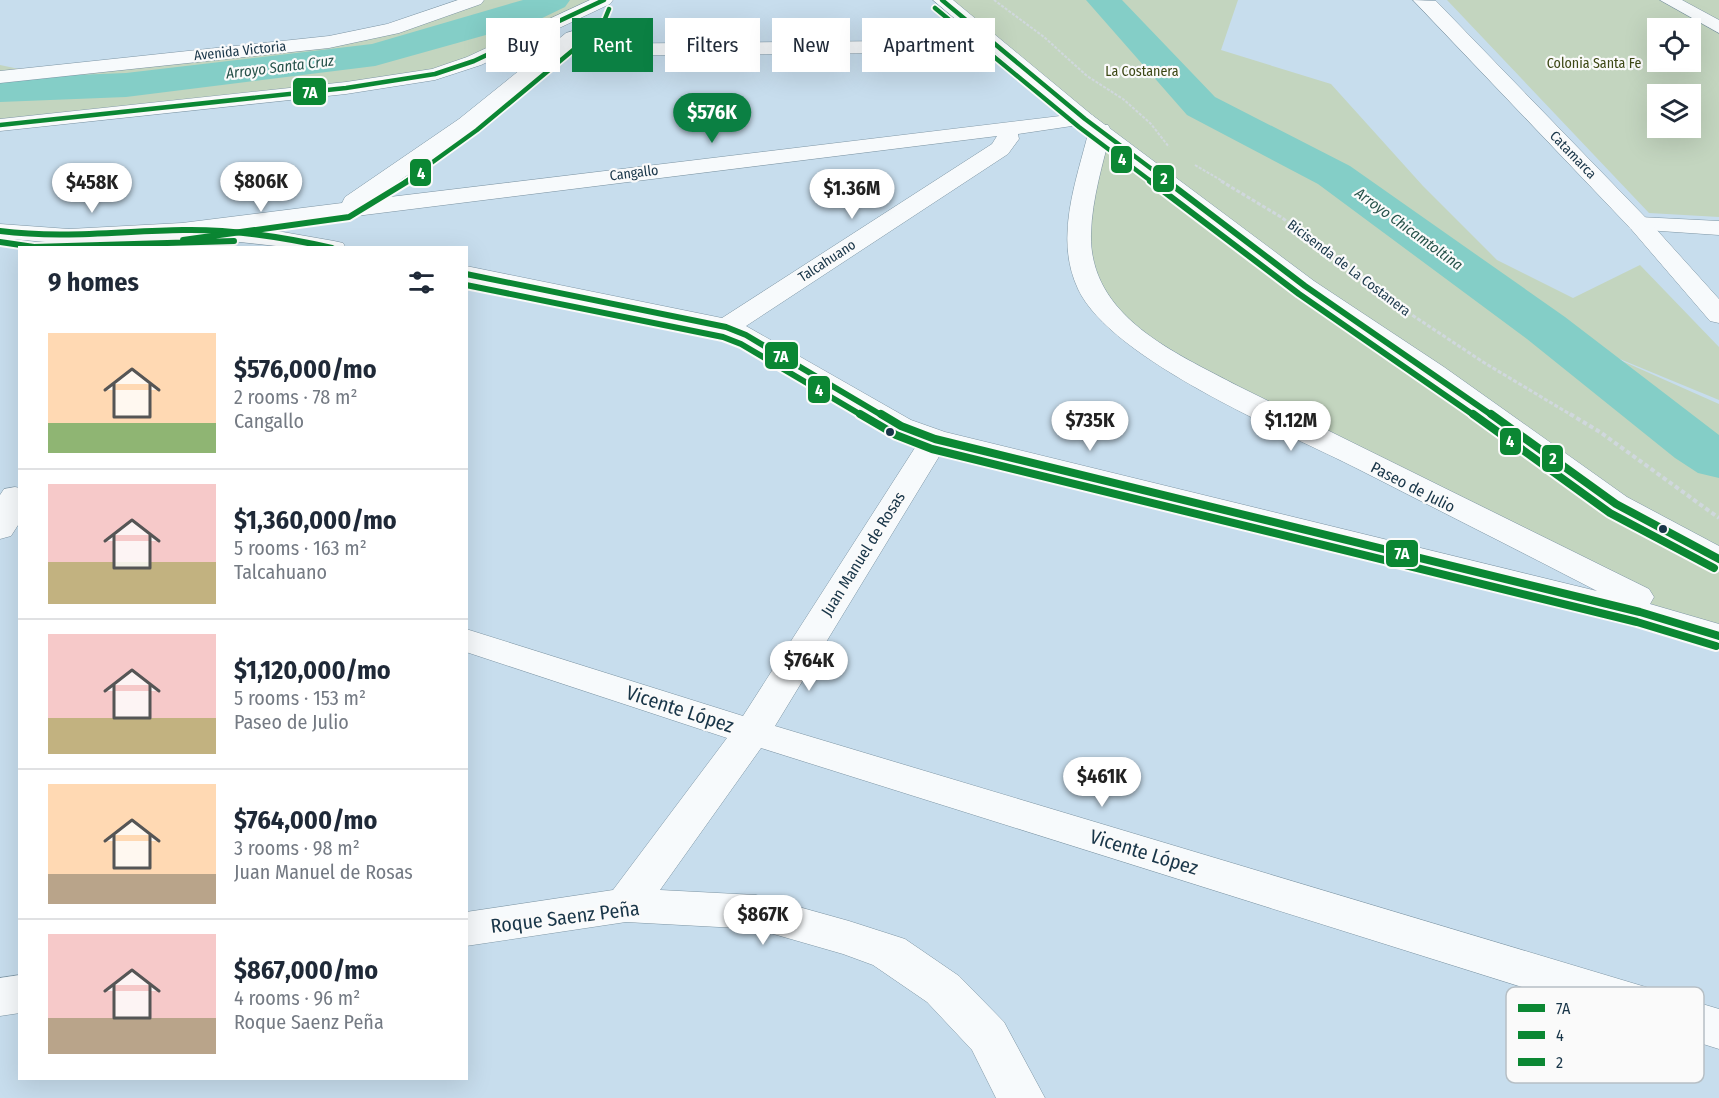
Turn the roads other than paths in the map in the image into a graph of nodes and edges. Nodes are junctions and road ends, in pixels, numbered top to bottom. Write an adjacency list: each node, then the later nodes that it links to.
1 (475, 0): 11 (street, Avenida Victoria)
2 (942, 0): 7 (street)
3 (1422, 0): 16 (street, Catamarca)
4 (1669, 0): 6 (street)
5 (600, 2): 8 (street); 13 (street)
6 (1719, 27)
7 (998, 46): 9 (street); 12 (street)
8 (560, 47)
9 (560, 50)
10 (531, 72): 15 (street)
11 (0, 77)
12 (1093, 124): 14 (street, Cangallo); 31 (street); 32 (street, Paseo de Julio)
13 (0, 125)
14 (1007, 129): 15 (street, Cangallo); 27 (street, Talcahuano)
15 (344, 208): 18 (street, Cangallo)
16 (1639, 224): 17 (street); 26 (street, Catamarca)
17 (1719, 228)
18 (182, 230): 20 (street); 22 (street)
19 (0, 231): 20 (street)
20 (81, 236): 21 (street)
21 (42, 246)
22 (324, 246)
23 (18, 252): 24 (street)
24 (0, 256)
25 (468, 274): 27 (street)
26 (1719, 315)
27 (726, 327): 28 (street)
28 (935, 439): 32 (street); 34 (street, Juan Manuel de Rosas)
29 (12, 495): 30 (street)
30 (0, 529)
31 (1719, 559)
32 (1714, 634)
33 (468, 641): 34 (street, Vicente López)
34 (752, 732): 35 (street, Juan Manuel de Rosas); 37 (street, Vicente López)
35 (626, 905): 36 (street, Roque Saenz Peña); 42 (street, Roque Saenz Peña)
36 (468, 929)
37 (1582, 987)
38 (18, 994): 39 (street)
39 (0, 997)
40 (1704, 1024): 41 (street, Vicente López)
41 (1719, 1029)
42 (1021, 1098)

